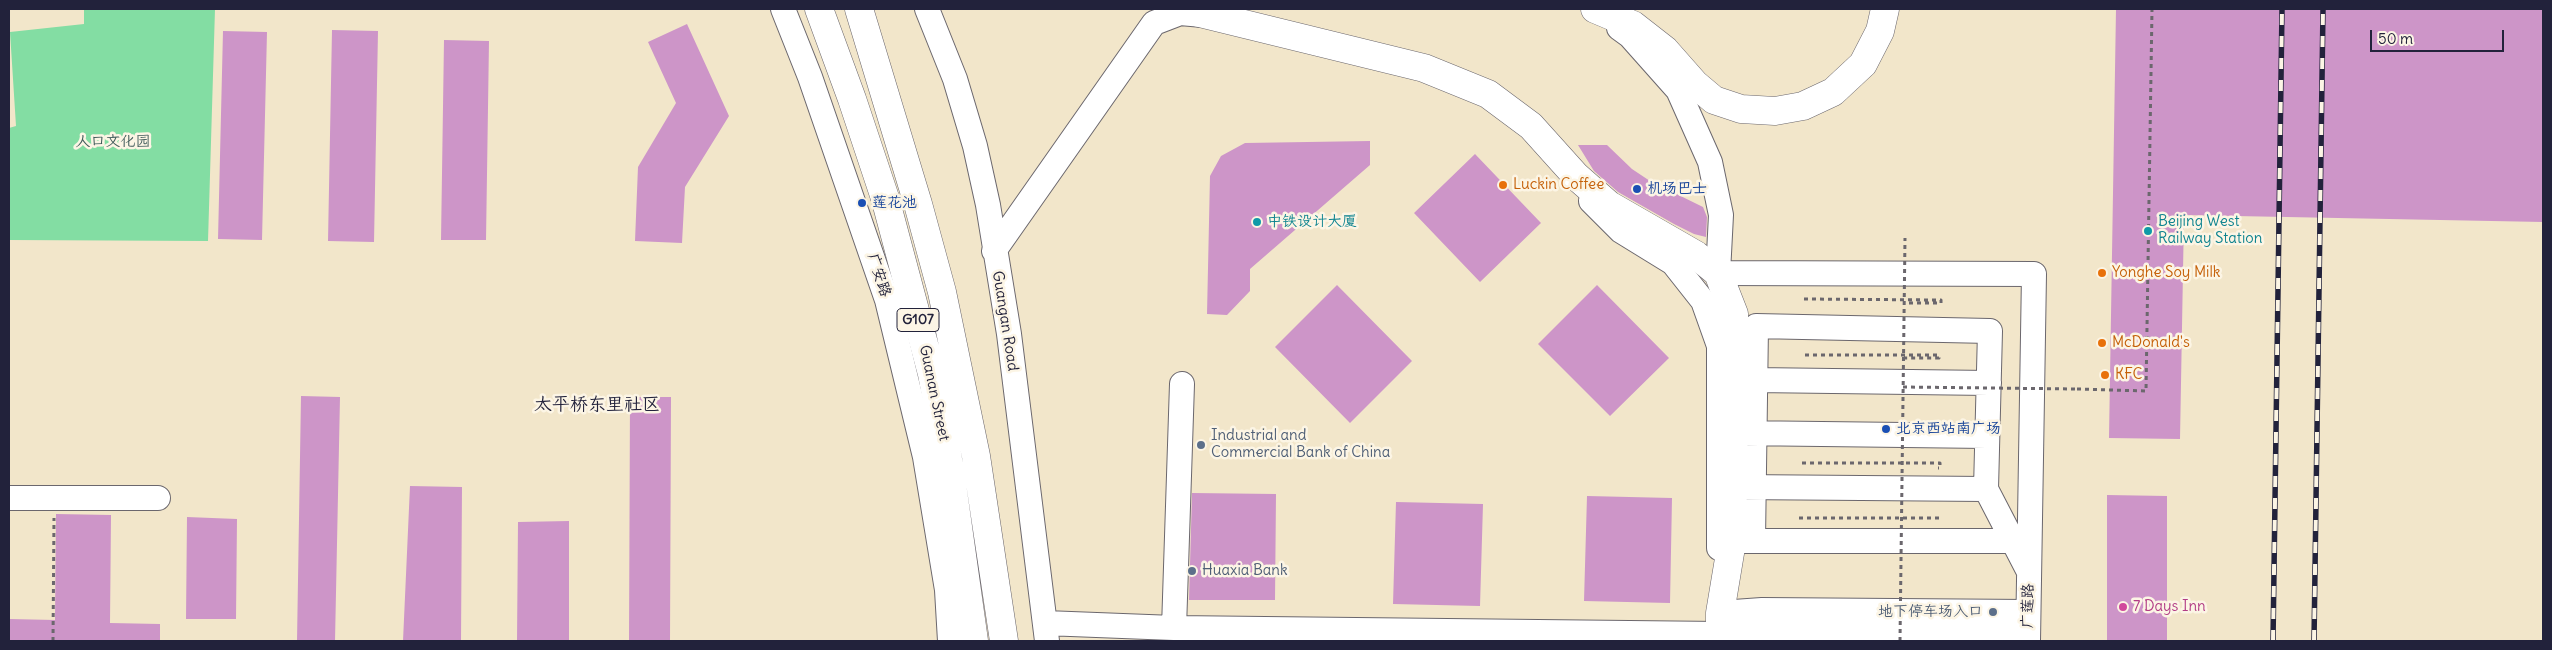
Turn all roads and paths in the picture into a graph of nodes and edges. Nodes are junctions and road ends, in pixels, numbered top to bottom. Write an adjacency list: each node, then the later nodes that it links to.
1 (783, 9): 39 (street, 广安路)
2 (819, 9): 40 (main road, Guanan Street / G107)
3 (859, 9): 41 (main road, Guanan Street / G107)
4 (927, 9): 11 (street, Guangan Road)
5 (1594, 9): 6 (main road); 12 (street)
6 (1885, 9)
7 (2152, 9): 20 (path, bridge)
8 (1193, 12): 9 (main road); 11 (street)
9 (1576, 176): 12 (main road); 33 (street)
10 (1906, 238): 14 (path, bridge)
11 (994, 251): 37 (street, Guangan Road)
12 (1718, 273): 21 (main road); 32 (street, 广莲路)
13 (1804, 299): 14 (path)
14 (1905, 303): 16 (path, bridge)
15 (1805, 355): 16 (path)
16 (1904, 358): 20 (path, bridge)
17 (1755, 380): 18 (street); 18 (street); 21 (street)
18 (1989, 383): 22 (street)
19 (1182, 384): 34 (street)
20 (1904, 387): 24 (path, bridge)
21 (1744, 433): 22 (street); 25 (main road)
22 (1987, 436): 26 (street)
23 (1802, 463): 24 (path)
24 (1902, 468): 42 (path, bridge)
25 (1743, 487): 26 (street); 30 (main road)
26 (1986, 489): 31 (street)
27 (9, 498): 28 (street)
28 (54, 498): 29 (street); 38 (path)
29 (158, 498)
30 (1742, 541): 31 (street); 33 (main road)
31 (2011, 541): 32 (street)
32 (2028, 572): 35 (street, 广莲路)
33 (1725, 573): 36 (main road)
34 (1174, 628): 36 (street); 37 (street)
35 (2028, 629): 36 (street)
36 (1720, 630)
37 (1046, 632)
38 (52, 641)
39 (950, 641)
40 (974, 641)
41 (1004, 641)
42 (1900, 641)

